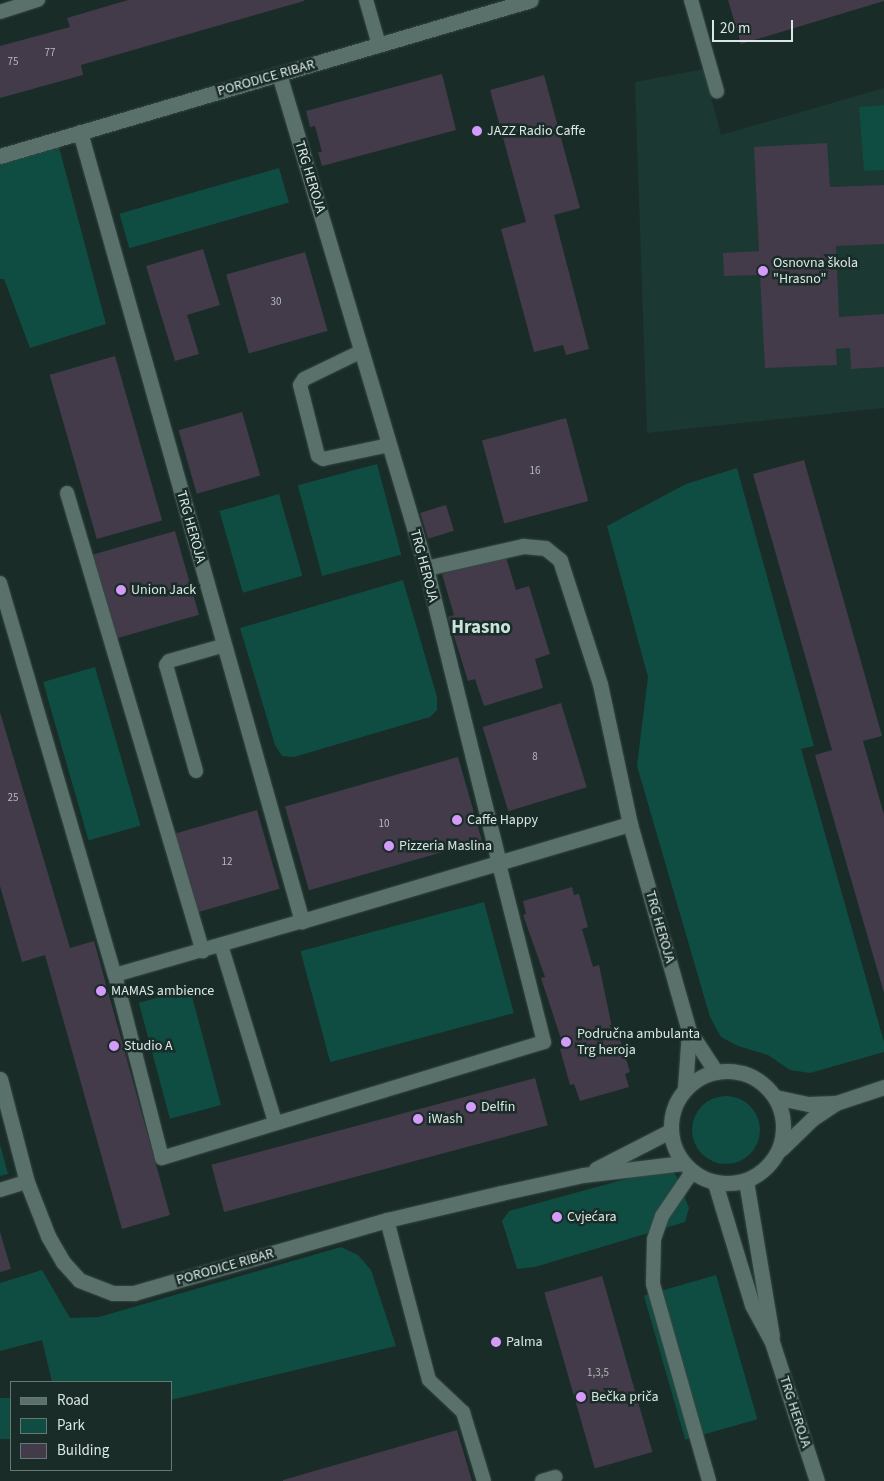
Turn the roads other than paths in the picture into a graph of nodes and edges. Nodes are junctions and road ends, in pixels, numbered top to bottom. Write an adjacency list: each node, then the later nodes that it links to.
1 (38, 0): 5 (lane)
2 (366, 0): 6 (lane)
3 (531, 0): 6 (street, PORODICE RIBAR)
4 (691, 0): 8 (lane)
5 (0, 12)
6 (379, 44): 7 (street, PORODICE RIBAR)
7 (279, 74): 9 (street, PORODICE RIBAR); 11 (street, TRG HEROJA)
8 (717, 91)
9 (80, 132): 10 (street, PORODICE RIBAR); 16 (street, TRG HEROJA)
10 (0, 156)
11 (362, 351): 12 (street, TRG HEROJA); 12 (lane)
12 (389, 445): 14 (street, TRG HEROJA)
13 (67, 493): 22 (lane)
14 (426, 568): 18 (street, TRG HEROJA); 19 (street, TRG HEROJA)
15 (0, 583): 23 (lane)
16 (225, 645): 17 (lane); 20 (street, TRG HEROJA)
17 (196, 771)
18 (630, 824): 19 (street); 24 (street, TRG HEROJA)
19 (500, 864): 20 (street); 31 (lane)
20 (302, 921): 21 (lane)
21 (221, 945): 22 (lane); 31 (lane)
22 (203, 951): 23 (lane)
23 (114, 975): 31 (lane)
24 (689, 1031): 25 (street, TRG HEROJA); 28 (street, TRG HEROJA)
25 (716, 1072): 28 (street); 29 (street)
26 (0, 1079): 37 (street, PORODICE RIBAR)
27 (884, 1087): 30 (street)
28 (685, 1088): 32 (street)
29 (775, 1097): 30 (street); 33 (street)
30 (836, 1103): 33 (street)
31 (275, 1122)
32 (670, 1131): 34 (street); 35 (street, PORODICE RIBAR)
33 (781, 1149): 36 (street)
34 (688, 1168): 35 (street, PORODICE RIBAR); 38 (street); 43 (lane)
35 (584, 1175): 40 (street, PORODICE RIBAR)
36 (746, 1181): 38 (street); 41 (street, TRG HEROJA)
37 (27, 1182): 39 (lane); 40 (street, PORODICE RIBAR)
38 (715, 1183): 41 (street, TRG HEROJA)
39 (0, 1190)
40 (387, 1220): 42 (lane)
41 (772, 1342): 44 (street, TRG HEROJA)
42 (484, 1481)
43 (709, 1481)
44 (817, 1481)

